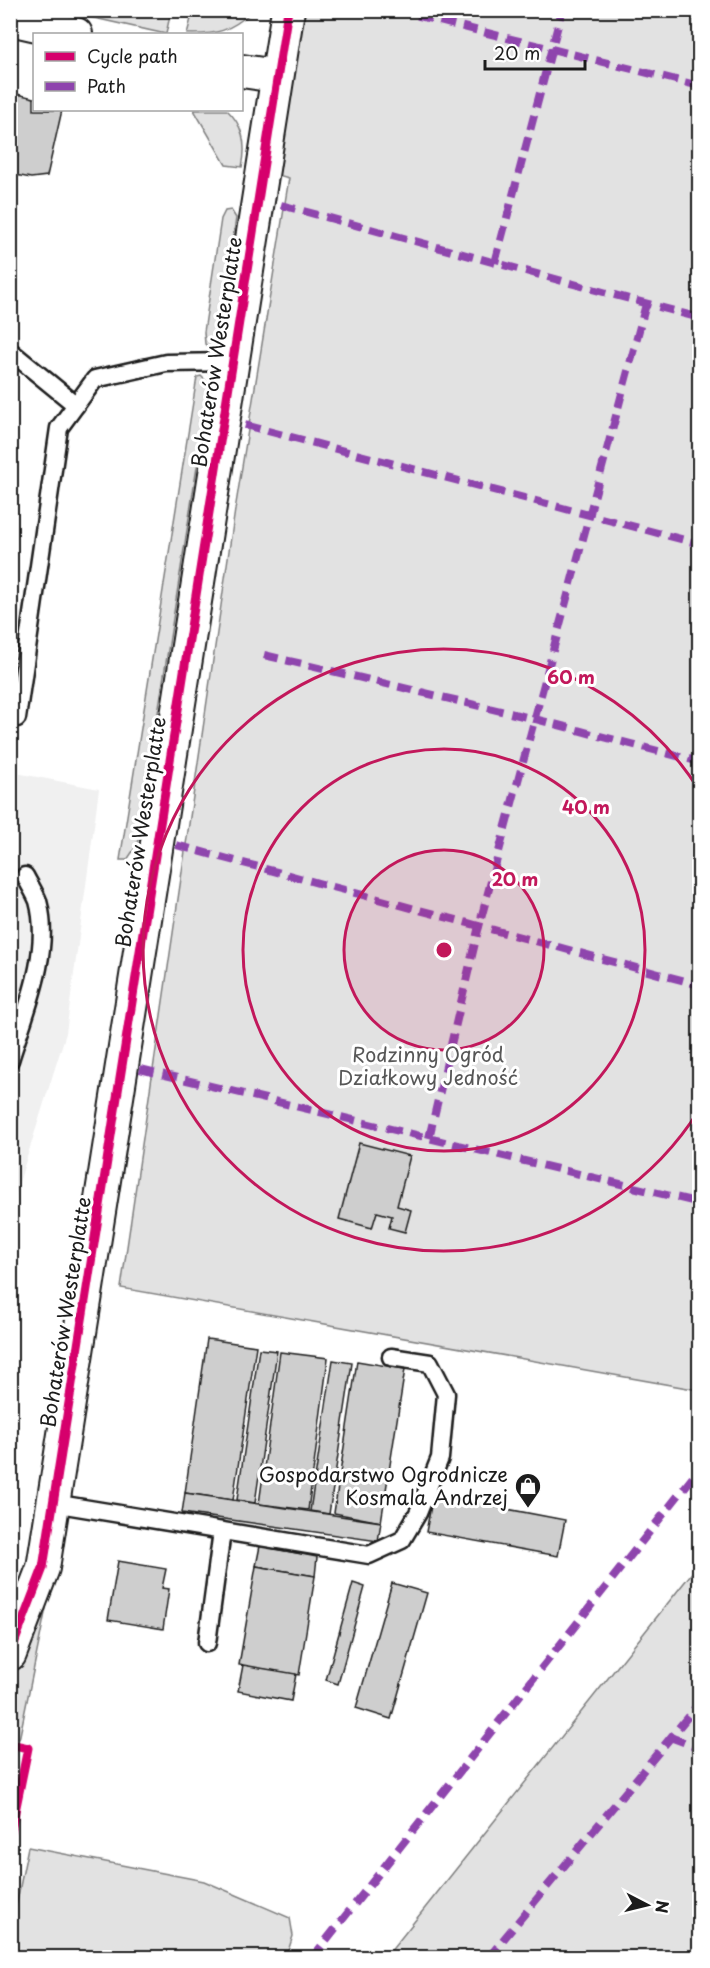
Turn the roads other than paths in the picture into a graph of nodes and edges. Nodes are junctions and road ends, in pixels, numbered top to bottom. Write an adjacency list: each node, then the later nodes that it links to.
1 (288, 10): 5 (street, Bohaterów Westerplatte)
2 (24, 18): 3 (street)
3 (73, 33)
4 (243, 71): 5 (street)
5 (276, 76): 7 (street, Bohaterów Westerplatte)
6 (10, 351): 8 (lane)
7 (232, 362): 8 (lane); 13 (street, Bohaterów Westerplatte)
8 (76, 405): 9 (lane)
9 (17, 718)
10 (25, 876): 11 (lane)
11 (10, 1060)
12 (391, 1357): 14 (lane)
13 (53, 1503): 14 (lane); 16 (street, Bohaterów Westerplatte)
14 (222, 1530): 15 (lane)
15 (207, 1643)
16 (10, 1654)

